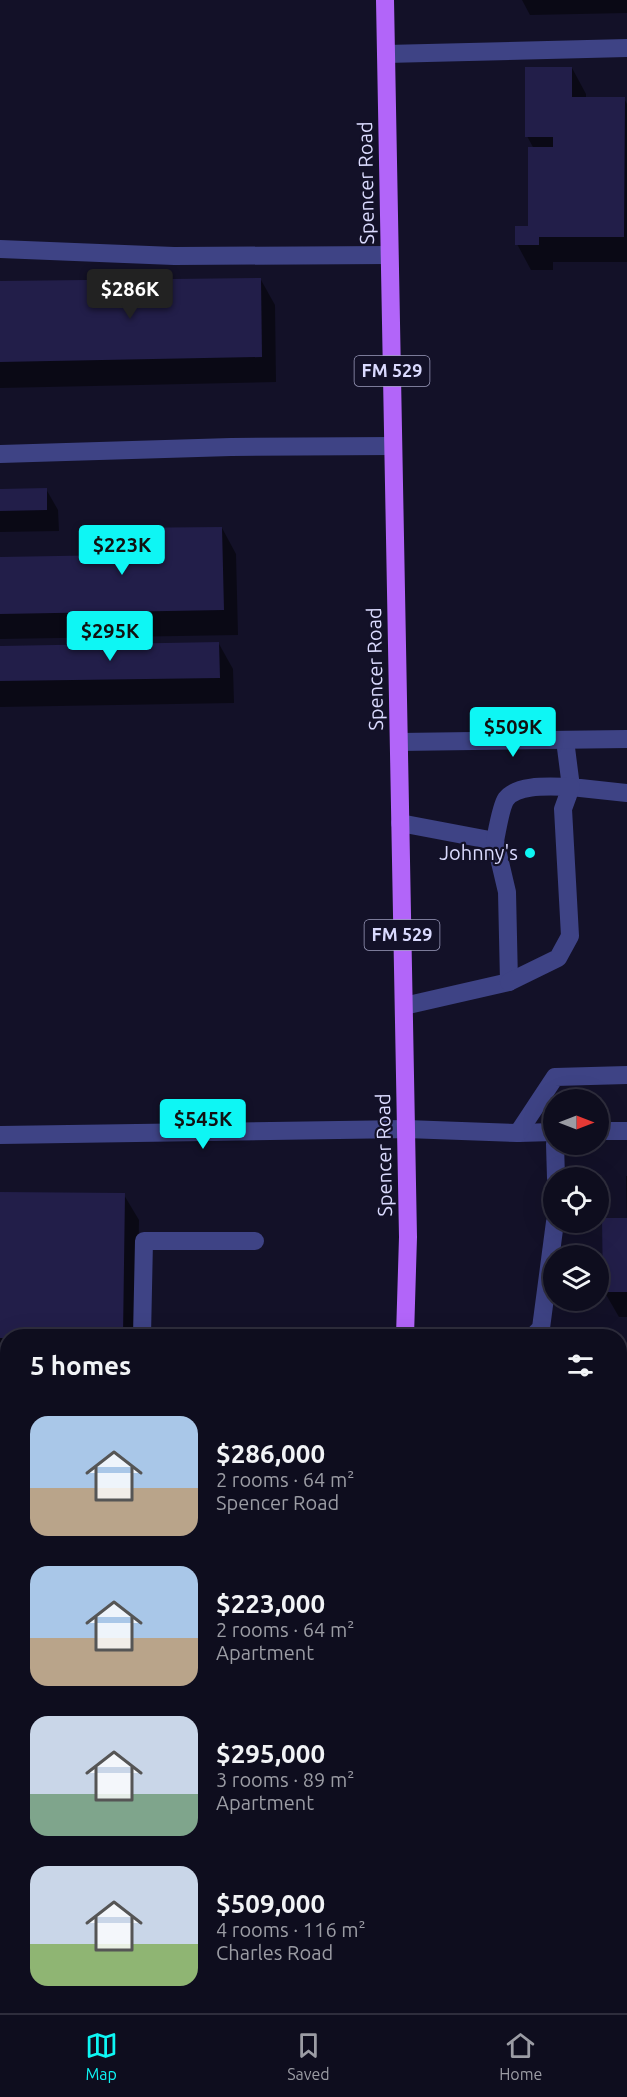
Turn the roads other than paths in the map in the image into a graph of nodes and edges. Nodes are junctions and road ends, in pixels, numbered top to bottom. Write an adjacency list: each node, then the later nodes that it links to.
1 (385, 0): 3 (main road, Spencer Road / FM 529)
2 (627, 48): 3 (street)
3 (386, 54): 5 (main road, Spencer Road / FM 529)
4 (0, 249): 5 (street)
5 (389, 255): 6 (main road, Spencer Road / FM 529)
6 (393, 446): 7 (street); 10 (main road, Spencer Road / FM 529)
7 (0, 454)
8 (627, 739): 9 (street)
9 (566, 740): 10 (street); 11 (street)
10 (399, 742): 13 (main road, Spencer Road / FM 529)
11 (571, 787): 12 (street); 14 (street); 15 (street)
12 (627, 793)
13 (400, 823): 14 (street); 16 (main road, Spencer Road / FM 529)
14 (495, 841): 15 (street)
15 (509, 982): 16 (street)
16 (404, 1006): 18 (main road, Spencer Road / FM 529)
17 (627, 1075): 22 (street)
18 (406, 1129): 22 (street); 23 (street); 27 (main road, Spencer Road / FM 529)
19 (609, 1131): 20 (street)
20 (627, 1131)
21 (543, 1132): 22 (street)
22 (518, 1133)
23 (0, 1135)
24 (554, 1233): 28 (street)
25 (255, 1241): 26 (street)
26 (142, 1329)
27 (405, 1329)
28 (540, 1329)

